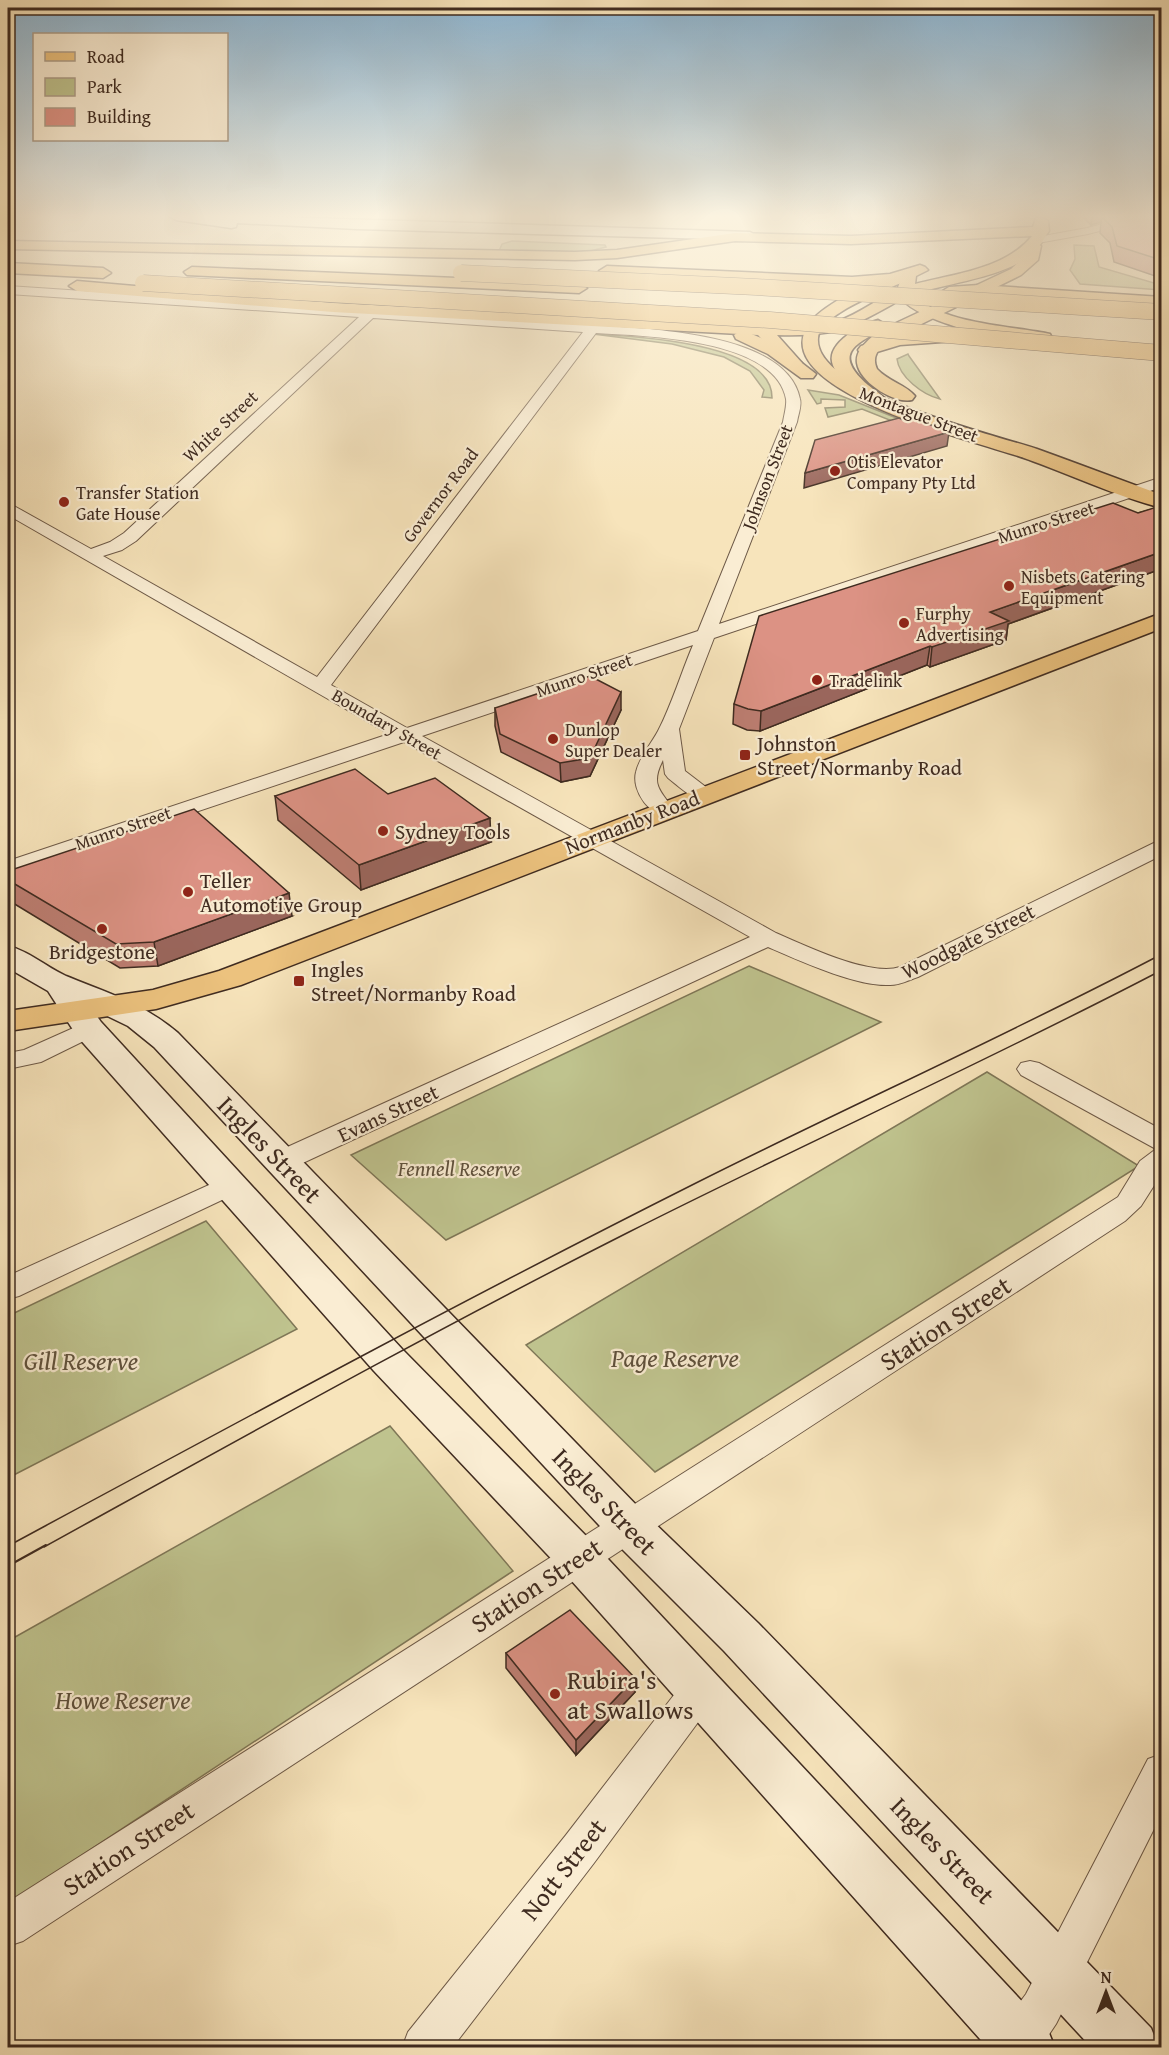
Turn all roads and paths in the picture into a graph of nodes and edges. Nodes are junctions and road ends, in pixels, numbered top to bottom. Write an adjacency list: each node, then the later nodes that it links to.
1 (324, 312): 12 (street, Johnson Street)
2 (406, 312): 14 (main road)
3 (492, 312): 19 (main road, bridge)
4 (662, 312): 22 (main road, bridge)
5 (730, 312): 17 (main road)
6 (844, 312): 18 (main road)
7 (850, 312): 18 (main road)
8 (859, 312): 16 (main road)
9 (918, 312): 16 (main road)
10 (933, 312): 19 (main road)
11 (985, 312): 13 (main road)
12 (369, 315): 15 (street, Johnson Street); 30 (street, White Street)
13 (1161, 323)
14 (696, 327): 17 (main road); 23 (main road)
15 (593, 328): 32 (street, Johnson Street); 33 (street, Governor Road)
16 (884, 329): 21 (main road); 24 (main road)
17 (762, 330): 18 (main road); 23 (main road)
18 (814, 330): 24 (main road, Montague Street)
19 (1060, 334): 20 (main road); 21 (main road)
20 (1161, 345)
21 (867, 350): 25 (main road, Montague Street)
22 (1161, 353)
23 (793, 363): 24 (main road)
24 (870, 398): 25 (main road, Montague Street)
25 (1027, 452): 27 (main road, Montague Street)
26 (1161, 482): 27 (street, Munro Street)
27 (1134, 492): 28 (main road, Montague Street); 32 (street, Munro Street)
28 (1161, 502)
29 (8, 509): 30 (street, Boundary Street)
30 (91, 555): 33 (street, Boundary Street)
31 (1161, 620): 36 (main road, Normanby Road)
32 (706, 633): 34 (street, Johnson Street); 35 (street, Munro Street)
33 (320, 686): 35 (street, Boundary Street)
34 (669, 729): 36 (street, Johnson Street); 37 (street, Johnson Street)
35 (405, 735): 38 (street, Boundary Street); 40 (street, Munro Street)
36 (704, 794): 37 (main road, Normanby Road)
37 (663, 810): 38 (main road, Normanby Road)
38 (589, 839): 41 (street, Boundary Street); 43 (main road, Normanby Road)
39 (1161, 846): 41 (street, Woodgate Street)
40 (8, 868)
41 (768, 938): 49 (street, Evans Street)
42 (8, 955): 43 (street, Ingles Street)
43 (88, 1008): 44 (main road, Normanby Road); 45 (street); 49 (street, Ingles Street); 50 (street, Ingles Street)
44 (8, 1021)
45 (8, 1061)
46 (1030, 1069): 47 (street)
47 (1161, 1142)
48 (1161, 1157): 52 (street, Station Street)
49 (282, 1161): 50 (street, Evans Street); 52 (street, Ingles Street)
50 (231, 1184): 51 (street, Evans Street); 53 (street, Ingles Street)
51 (8, 1288)
52 (628, 1526): 53 (street, Station Street); 57 (street, Ingles Street)
53 (578, 1557): 54 (street, Ingles Street); 56 (street, Station Street)
54 (700, 1690): 58 (street, Ingles Street); 59 (street, Nott Street)
55 (1161, 1772): 57 (street)
56 (8, 1926)
57 (1059, 1972): 58 (street); 60 (street, Ingles Street)
58 (1020, 2045)
59 (424, 2048)
60 (1131, 2048)

